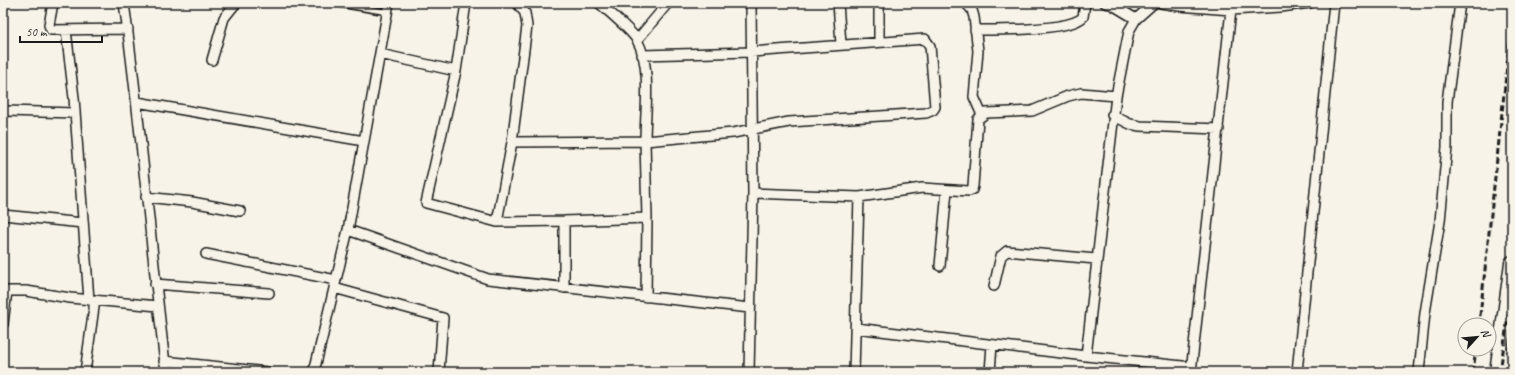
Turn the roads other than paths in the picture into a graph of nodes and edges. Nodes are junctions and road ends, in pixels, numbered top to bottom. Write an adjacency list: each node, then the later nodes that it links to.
1 (54, 3): 25 (street)
2 (124, 3): 24 (street)
3 (235, 3): 33 (street)
4 (333, 3): 21 (lane)
5 (466, 3): 34 (street)
6 (517, 3): 45 (street)
7 (599, 3): 27 (street)
8 (668, 3): 27 (street)
9 (751, 3): 30 (street)
10 (838, 3): 29 (street)
11 (879, 3): 28 (street)
12 (966, 3): 26 (street)
13 (1085, 3): 26 (street)
14 (1105, 3): 23 (street)
15 (1154, 3): 23 (street)
16 (1161, 3): 22 (street)
17 (1310, 3): 20 (street)
18 (1334, 3): 87 (street)
19 (1460, 3): 88 (street)
20 (1281, 5): 22 (street)
21 (388, 8): 31 (street)
22 (1231, 10): 42 (street)
23 (1136, 19): 35 (street)
24 (128, 29): 25 (street); 36 (street)
25 (66, 30): 38 (street)
26 (975, 30): 39 (street)
27 (637, 40): 32 (street)
28 (879, 42): 29 (street); 41 (street)
29 (841, 44): 30 (street)
30 (751, 52): 32 (street); 41 (street)
31 (380, 54): 34 (street); 43 (street)
32 (642, 55): 44 (street)
33 (212, 60)
34 (456, 71): 55 (street)
35 (1116, 96): 39 (street); 40 (street)
36 (137, 102): 43 (street); 49 (street)
37 (6, 110): 38 (street)
38 (75, 113): 54 (street)
39 (982, 114): 46 (street)
40 (1112, 115): 42 (street); 58 (street)
41 (752, 129): 44 (street); 47 (street)
42 (1219, 129): 78 (street)
43 (364, 141): 56 (street)
44 (645, 141): 45 (street); 52 (street)
45 (512, 142): 55 (street)
46 (946, 190): 48 (street); 60 (street)
47 (753, 193): 48 (street); 70 (street)
48 (859, 197): 72 (street)
49 (146, 198): 50 (street); 61 (street)
50 (240, 211)
51 (3, 215): 54 (street)
52 (647, 218): 53 (street); 67 (street)
53 (564, 221): 55 (street); 64 (street)
54 (83, 222): 68 (street)
55 (497, 222)
56 (348, 230): 62 (street); 64 (street)
57 (206, 254): 62 (street)
58 (1096, 260): 63 (street); 75 (street)
59 (1512, 264): 73 (highway)
60 (940, 266)
61 (155, 284): 66 (street); 69 (street)
62 (335, 284): 82 (street); 83 (street)
63 (994, 286)
64 (564, 288): 67 (street)
65 (5, 291): 68 (street); 71 (street)
66 (269, 293)
67 (646, 297): 70 (street)
68 (92, 300): 69 (street); 79 (street)
69 (158, 306): 77 (street)
70 (750, 308): 84 (street)
71 (3, 324)
72 (856, 328): 74 (street); 85 (street)
73 (1507, 331): 89 (highway)
74 (992, 345): 75 (street); 86 (street)
75 (1086, 356): 78 (street)
76 (1512, 360): 90 (highway)
77 (164, 361): 80 (street); 81 (street)
78 (1191, 370)
79 (85, 372)
80 (166, 372)
81 (267, 372)
82 (314, 372)
83 (439, 372)
84 (749, 372)
85 (854, 372)
86 (990, 372)
87 (1297, 372)
88 (1418, 372)
89 (1497, 372)
90 (1510, 372)

